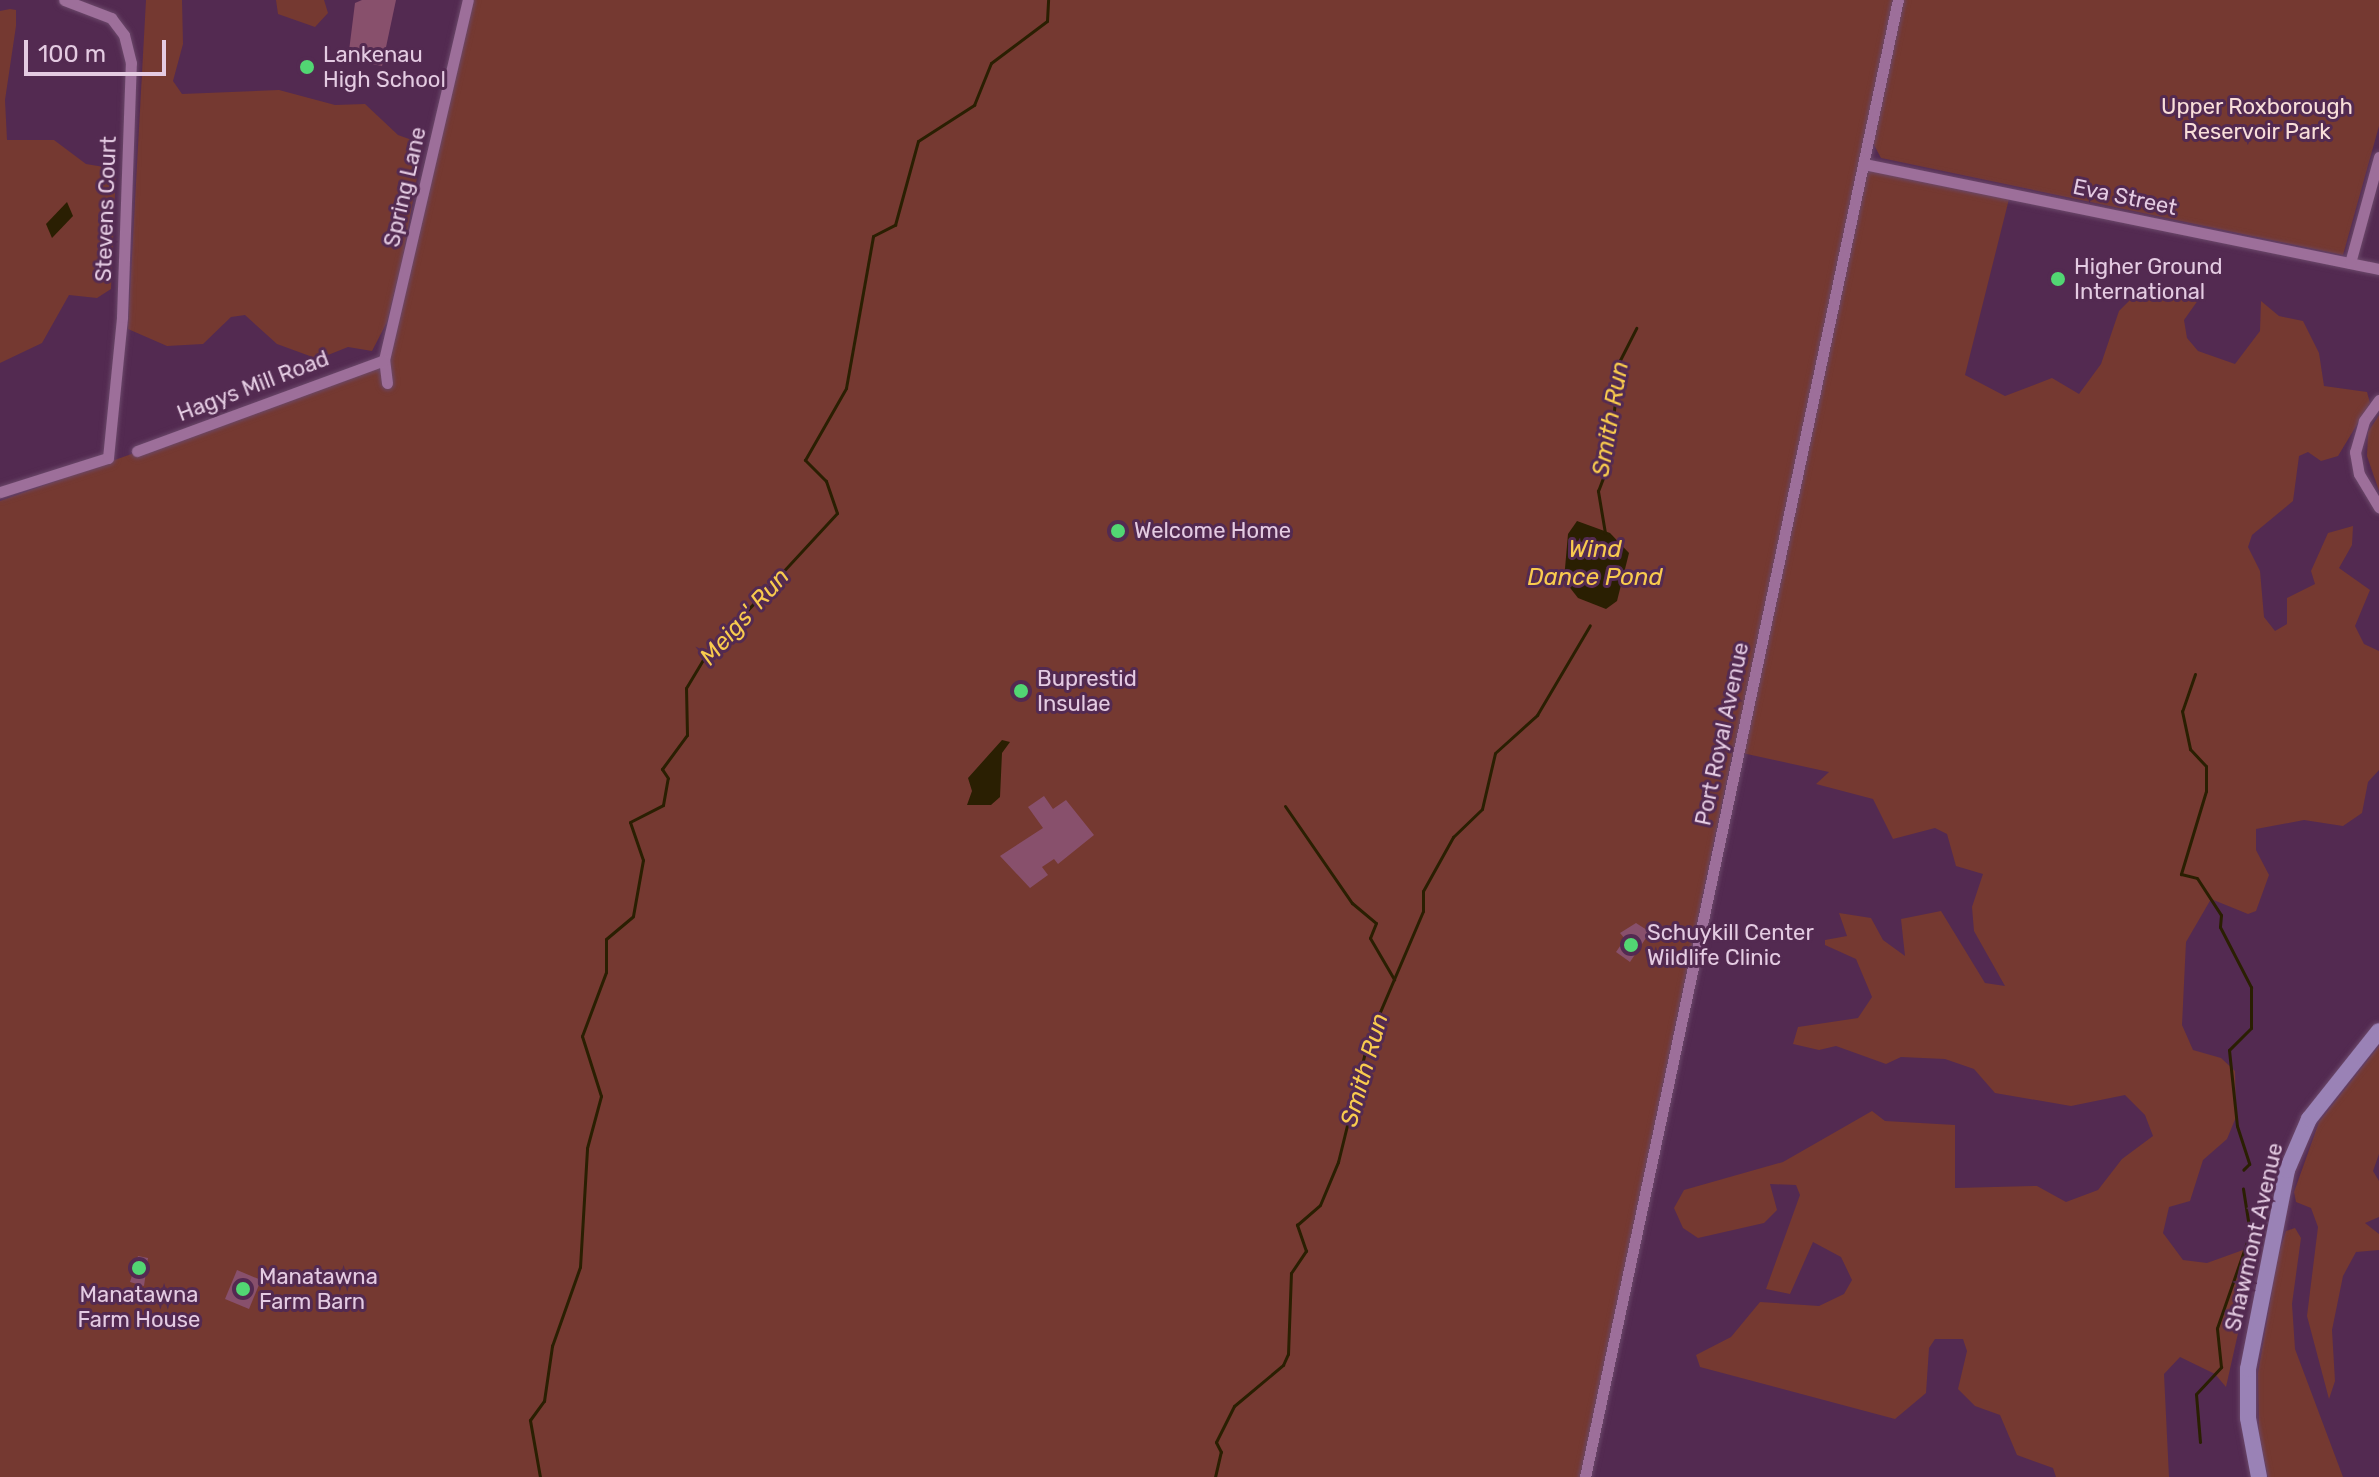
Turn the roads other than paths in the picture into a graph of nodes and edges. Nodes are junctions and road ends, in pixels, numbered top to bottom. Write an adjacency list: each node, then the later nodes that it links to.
1 (64, 0): 12 (street, Stevens Court)
2 (468, 0): 8 (street, Spring Lane)
3 (1898, 0): 5 (street, Port Royal Avenue)
4 (2379, 157): 6 (street)
5 (1864, 164): 6 (street, Eva Street); 15 (street, Port Royal Avenue)
6 (2350, 263): 7 (street, Eva Street)
7 (2379, 269)
8 (384, 360): 9 (street, Spring Lane); 11 (street, Hagys Mill Road)
9 (387, 383)
10 (2379, 400): 13 (street)
11 (137, 451)
12 (0, 492)
13 (2379, 507)
14 (2379, 1031): 16 (main road, Shawmont Avenue)
15 (1585, 1477)
16 (2259, 1477)

